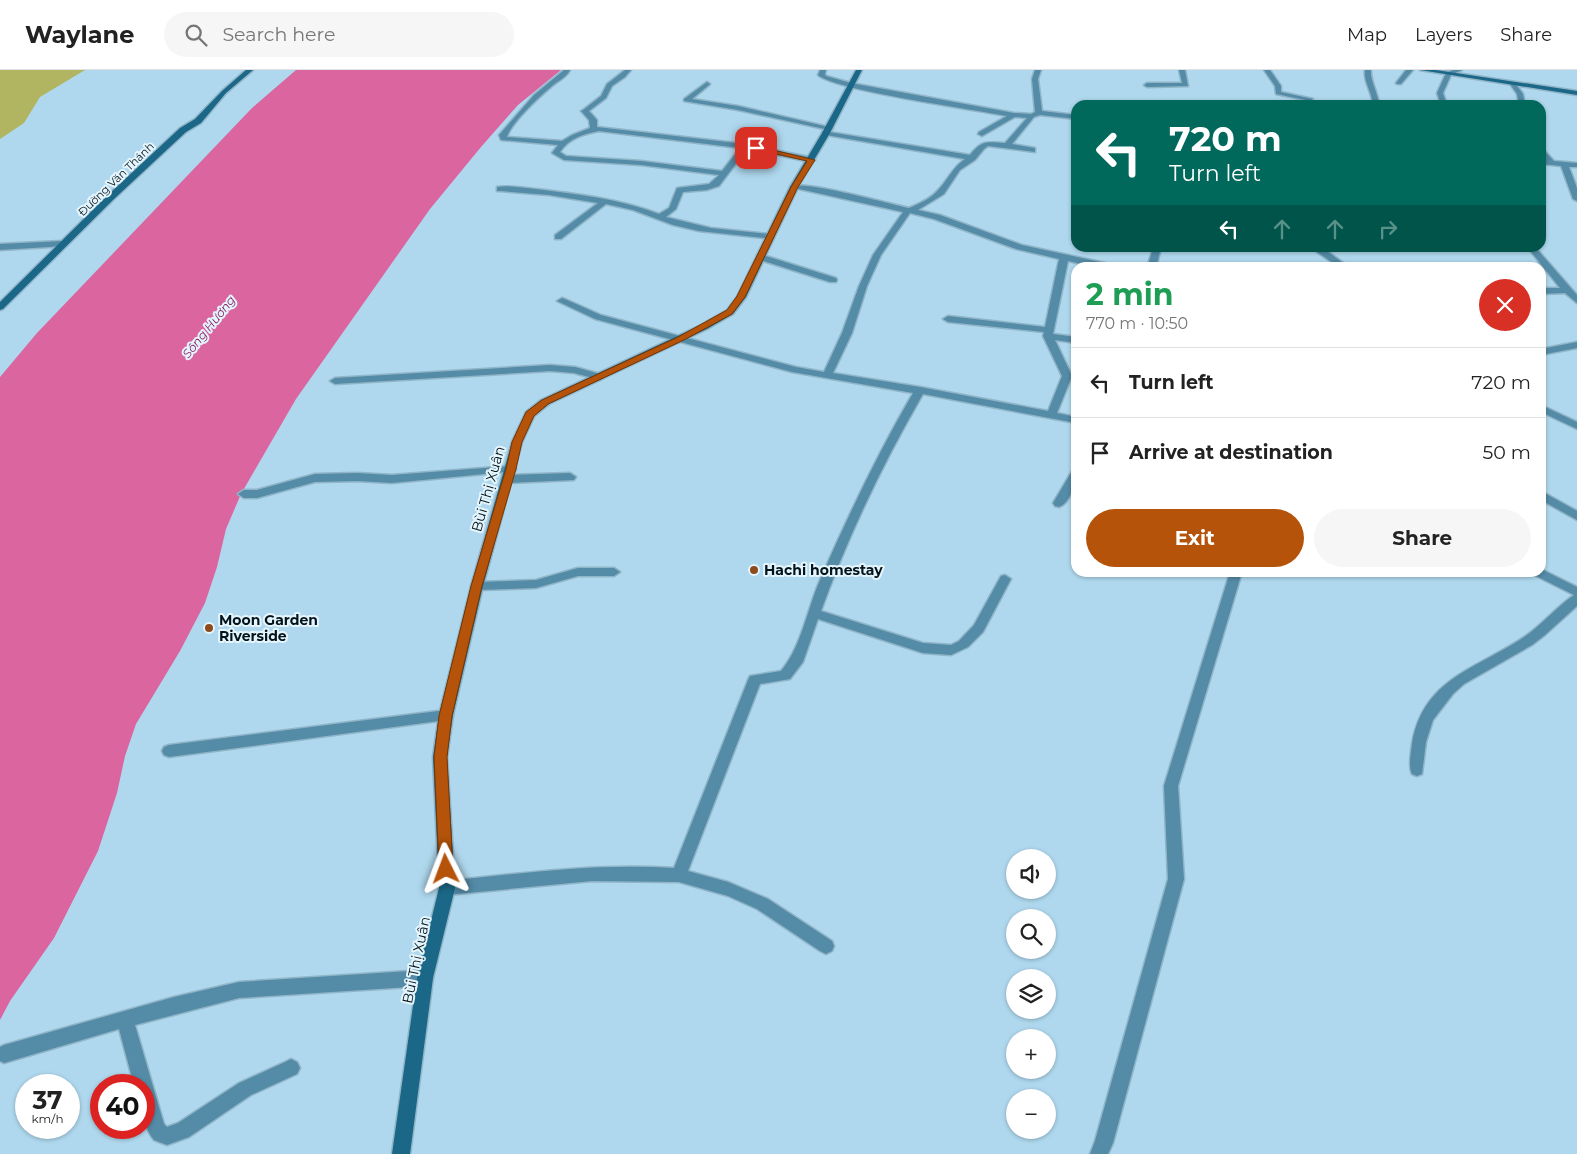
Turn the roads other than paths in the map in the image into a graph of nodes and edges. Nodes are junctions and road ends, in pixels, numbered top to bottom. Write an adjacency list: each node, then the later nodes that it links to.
1 (250, 70): 50 (street, Đường Văn Thánh)
2 (567, 70): 30 (street)
3 (628, 70): 27 (street)
4 (823, 70): 17 (street)
5 (858, 70): 17 (street, Bùi Thị Xuân)
6 (1038, 70): 25 (street)
7 (1182, 70): 18 (street)
8 (1267, 70): 20 (street)
9 (1368, 70): 21 (street)
10 (1410, 70): 14 (street)
11 (1423, 70): 13 (street)
12 (1460, 70): 13 (street)
13 (1448, 74): 16 (street); 22 (street)
14 (1399, 83)
15 (707, 84): 28 (street)
16 (1513, 84): 19 (street); 23 (street)
17 (850, 85): 24 (street); 28 (street, Bùi Thị Xuân)
18 (1146, 85)
19 (1577, 93)
20 (1310, 98)
21 (1376, 100)
22 (1442, 100)
23 (1521, 100)
24 (1014, 115): 25 (street); 29 (street)
25 (1036, 115): 26 (street); 31 (street)
26 (1071, 117)
27 (594, 130): 30 (street); 32 (street)
28 (828, 131): 35 (street); 36 (street, Bùi Thị Xuân)
29 (982, 134)
30 (562, 143): 41 (street)
31 (1007, 145): 33 (street); 35 (street)
32 (745, 146): 36 (street); 41 (street)
33 (1032, 150)
34 (1546, 155): 38 (street)
35 (972, 158): 46 (street)
36 (811, 160): 42 (street, Bùi Thị Xuân)
37 (1546, 162): 38 (street)
38 (1552, 163): 39 (street)
39 (1564, 164): 40 (street); 44 (street)
40 (1577, 165)
41 (723, 173): 47 (street)
42 (794, 187): 46 (street); 49 (street, Bùi Thị Xuân)
43 (500, 190): 45 (street)
44 (1577, 199)
45 (604, 202): 47 (street); 48 (street)
46 (908, 211): 55 (street); 72 (street)
47 (660, 217): 49 (street)
48 (558, 237)
49 (770, 237): 54 (street, Bùi Thị Xuân)
50 (62, 244): 51 (street); 65 (street, Đường Văn Thánh)
51 (0, 247)
52 (1323, 252): 57 (street)
53 (1535, 252): 58 (street)
54 (760, 257): 60 (street); 68 (street, Bùi Thị Xuân)
55 (1064, 258): 56 (street); 67 (street)
56 (1085, 262)
57 (1337, 262)
58 (1544, 262)
59 (1546, 264): 61 (street)
60 (833, 280)
61 (1568, 290): 62 (street); 63 (street)
62 (1546, 292)
63 (1577, 300)
64 (562, 301): 68 (street)
65 (0, 307)
66 (948, 319): 67 (street)
67 (1049, 333): 69 (street); 77 (street)
68 (681, 339): 72 (street); 73 (street, Bùi Thị Xuân)
69 (1071, 339)
70 (1575, 346): 71 (street)
71 (1546, 351)
72 (828, 374): 75 (street)
73 (600, 377): 74 (street); 80 (street, Bùi Thị Xuân)
74 (335, 381)
75 (920, 390): 77 (street); 94 (street)
76 (1546, 410): 79 (street)
77 (1052, 414): 78 (street)
78 (1071, 419)
79 (1577, 426)
80 (510, 474): 81 (street); 83 (street); 91 (street, Bùi Thị Xuân)
81 (570, 477)
82 (1071, 482): 85 (street)
83 (244, 494)
84 (1546, 498): 86 (street)
85 (1059, 503)
86 (1577, 516)
87 (614, 572): 91 (street)
88 (1546, 576): 92 (street)
89 (1234, 577): 108 (street)
90 (1005, 579): 94 (street)
91 (477, 586): 95 (street, Bùi Thị Xuân)
92 (1577, 592)
93 (1577, 599): 97 (street)
94 (814, 613): 98 (street)
95 (446, 716): 96 (street); 99 (street, Bùi Thị Xuân)
96 (169, 751)
97 (1416, 770)
98 (679, 875): 99 (street); 100 (street)
99 (447, 888): 101 (street, Bùi Thị Xuân)
100 (826, 946)
101 (425, 978): 102 (street); 107 (street, Bùi Thị Xuân)
102 (125, 1019): 103 (street); 105 (street)
103 (4, 1054)
104 (291, 1068): 106 (street)
105 (141, 1074)
106 (155, 1125)
107 (401, 1154)
108 (1100, 1154)

